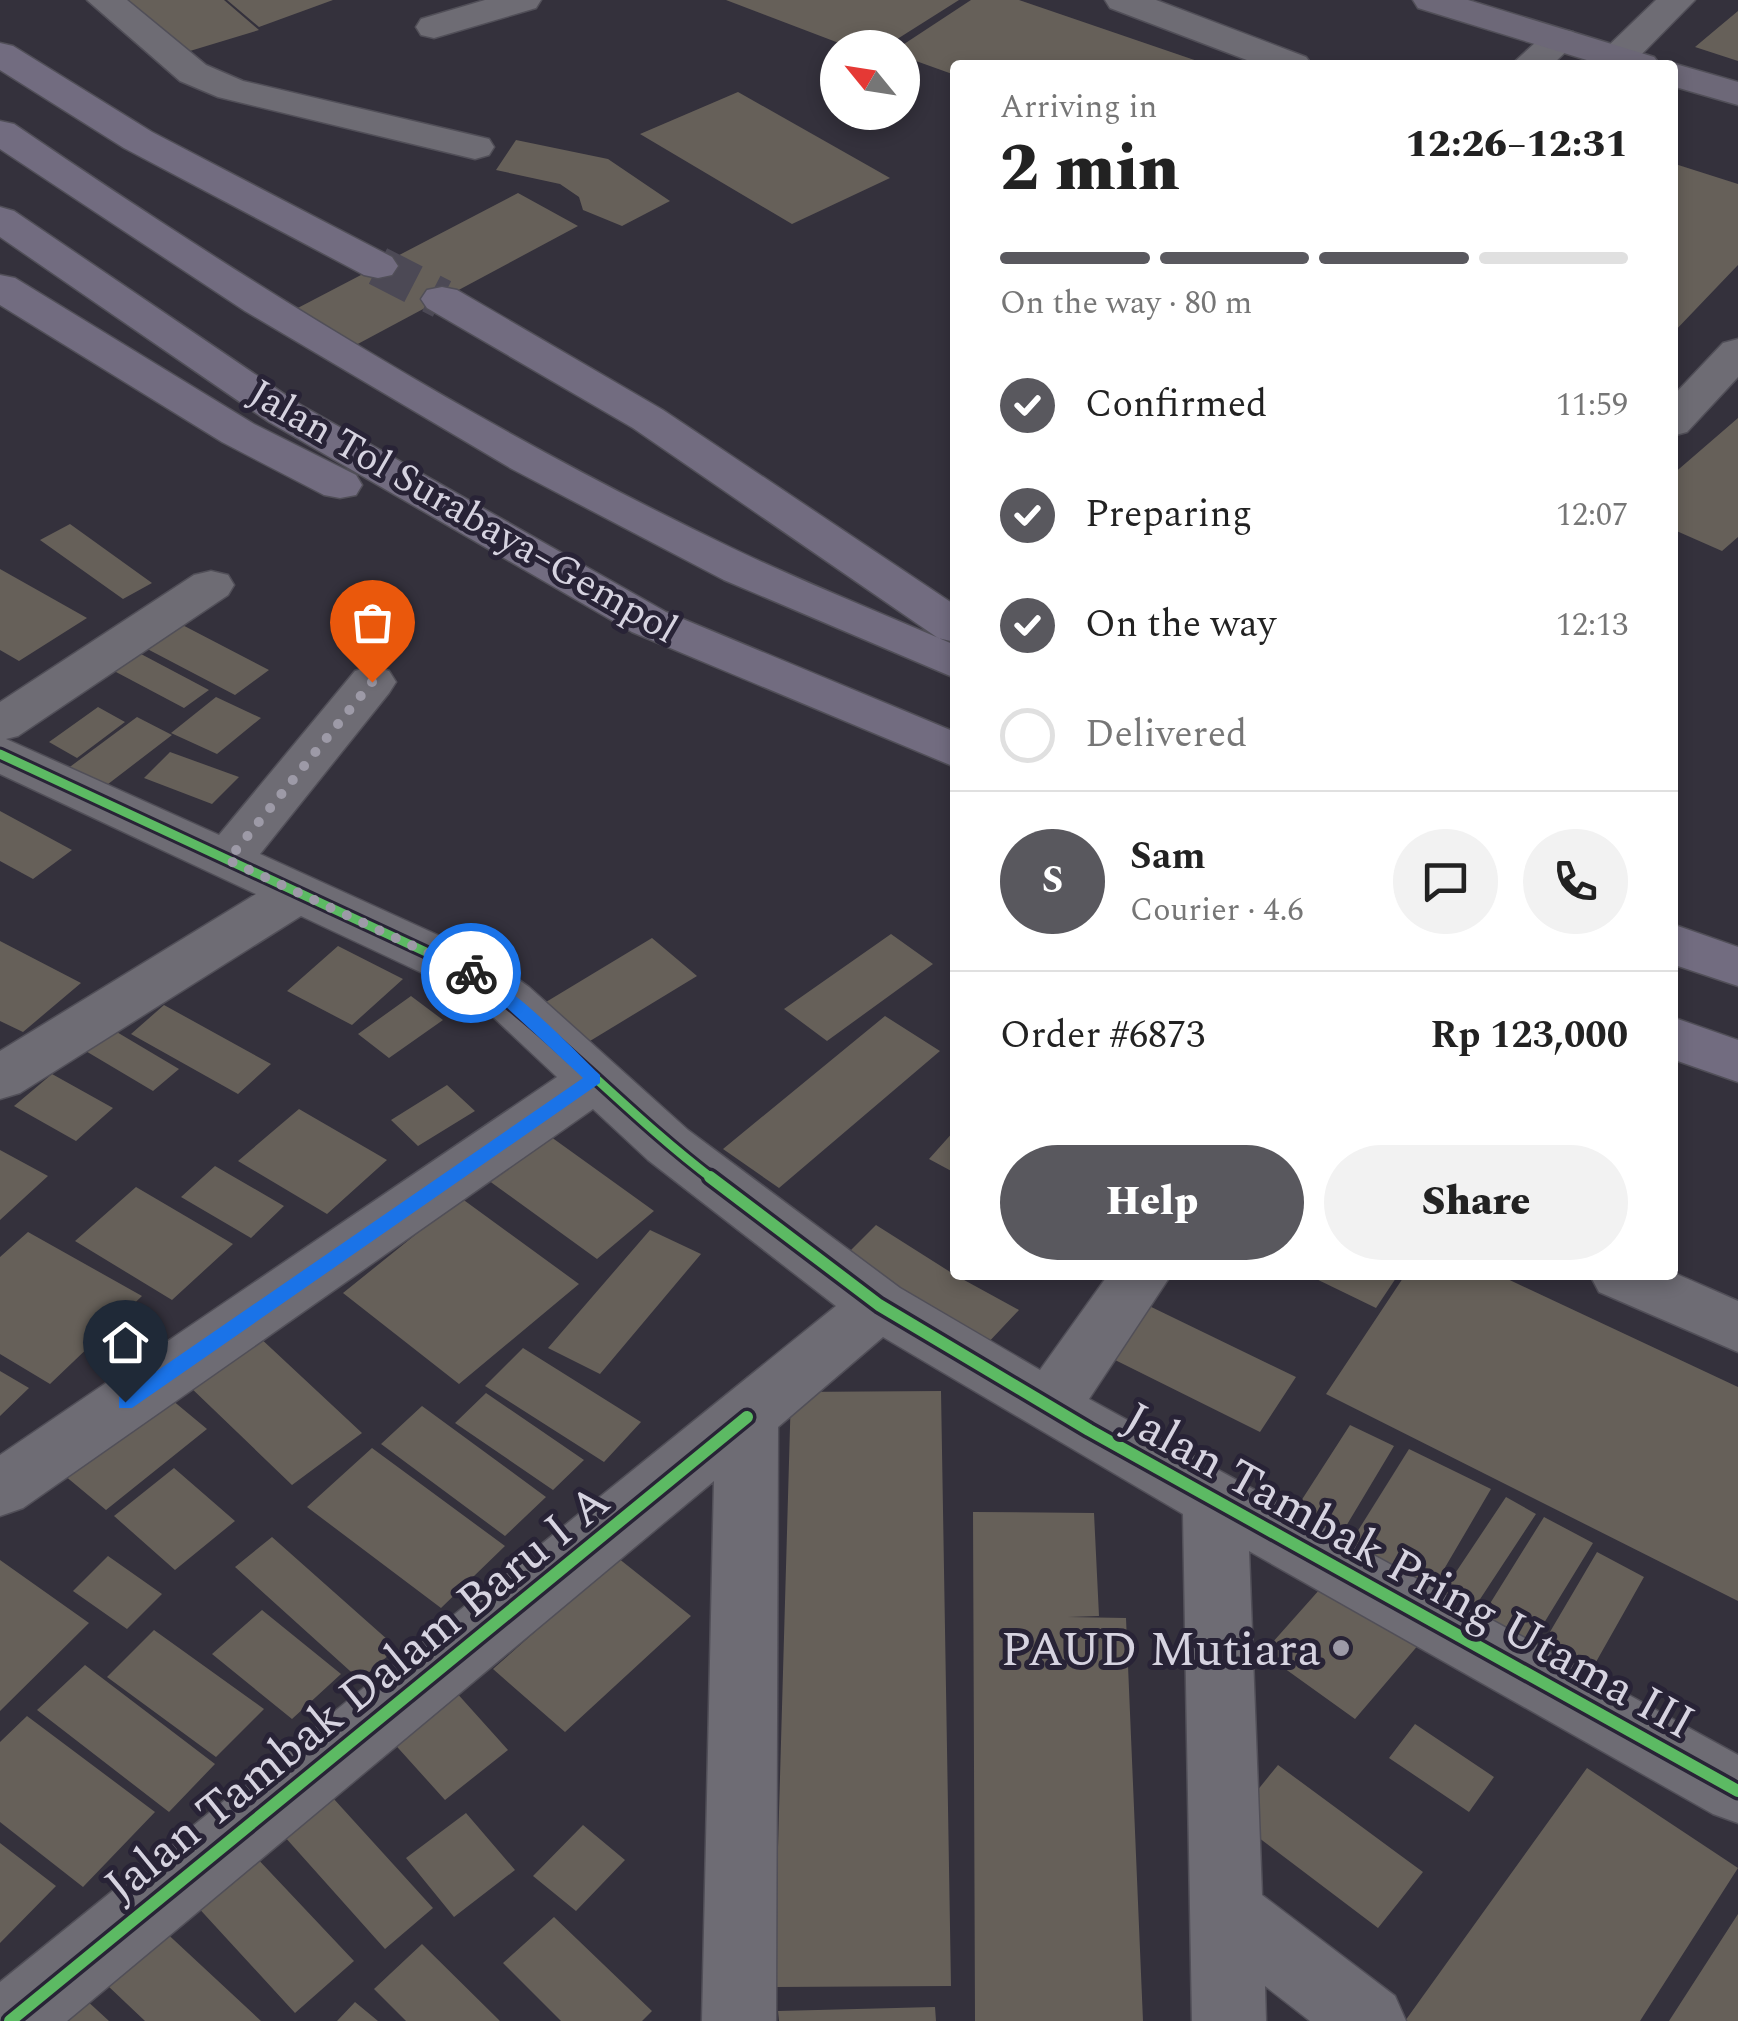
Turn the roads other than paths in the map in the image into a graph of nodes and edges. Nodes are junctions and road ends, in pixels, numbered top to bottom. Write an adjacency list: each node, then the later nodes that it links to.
1 (105, 0): 16 (street)
2 (523, 0): 6 (street)
3 (1123, 0): 9 (street)
4 (1432, 0): 7 (main road)
5 (1678, 0): 12 (street)
6 (434, 27)
7 (1560, 40): 10 (street); 11 (main road)
8 (0, 54): 18 (highway)
9 (1280, 60)
10 (1536, 60)
11 (1626, 60)
12 (1630, 60)
13 (1678, 76): 14 (main road)
14 (1738, 94)
15 (0, 132): 26 (highway, Jalan Tol Surabaya–Gempol)
16 (475, 146)
17 (0, 219): 24 (highway, Jalan Tol Surabaya–Gempol)
18 (378, 266)
19 (0, 286): 24 (highway)
20 (442, 299): 25 (highway)
21 (1738, 352): 22 (street)
22 (1678, 417)
23 (211, 586): 28 (street)
24 (649, 622): 29 (highway, Jalan Tol Surabaya–Gempol)
25 (950, 624)
26 (950, 660)
27 (372, 682): 30 (street)
28 (2, 749): 30 (street, Jalan Tambak Pring Utama III)
29 (950, 749)
30 (228, 860): 31 (street, Jalan Tambak Pring Utama III)
31 (296, 894): 36 (street); 37 (street, Jalan Tambak Pring Utama III)
32 (1678, 945): 33 (highway)
33 (1738, 967)
34 (1678, 1039): 35 (highway)
35 (1738, 1062)
36 (0, 1078)
37 (594, 1079): 40 (street, Jalan Tambak Pring Utama III); 44 (street)
38 (1138, 1280): 42 (street)
39 (1631, 1280): 41 (street)
40 (879, 1306): 42 (street, Jalan Tambak Pring Utama III); 43 (street, Jalan Tambak Dalam Baru I A)
41 (1738, 1328)
42 (1050, 1406): 45 (street, Jalan Tambak Pring Utama III)
43 (748, 1417): 48 (street, Jalan Tambak Dalam Baru I A); 49 (street)
44 (0, 1488)
45 (1216, 1497): 46 (street, Jalan Tambak Pring Utama III); 47 (street)
46 (1738, 1791)
47 (1222, 1910): 50 (street); 51 (street)
48 (10, 2021)
49 (739, 2021)
50 (1229, 2021)
51 (1369, 2021)

